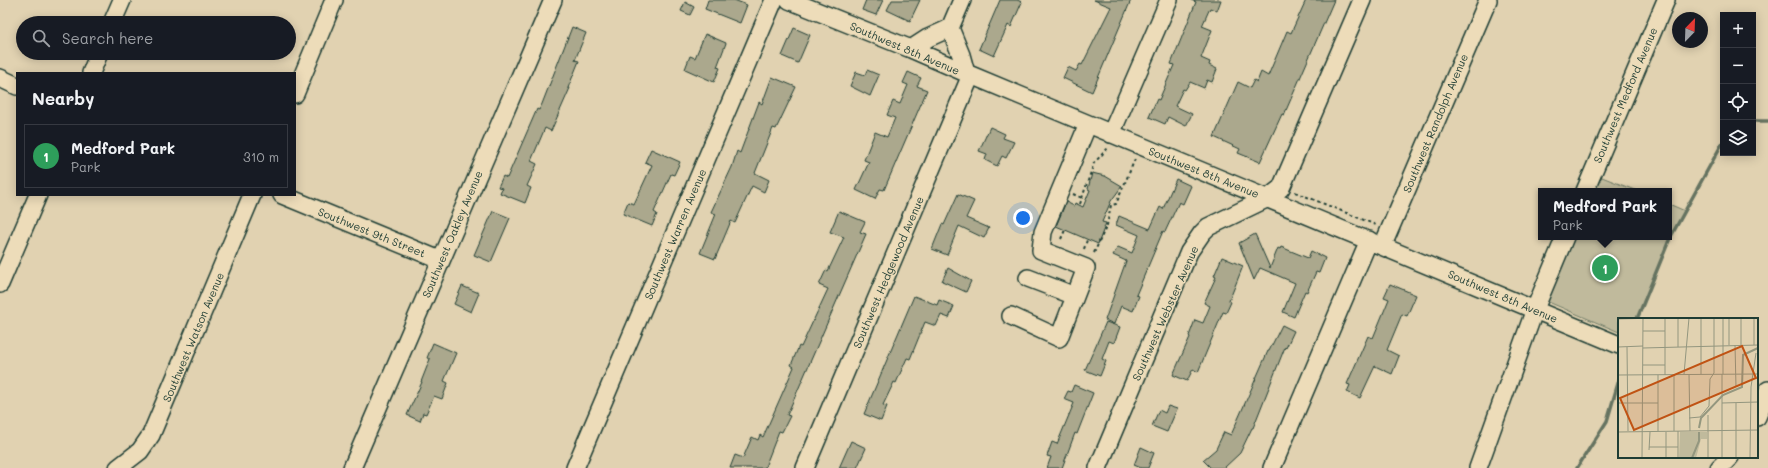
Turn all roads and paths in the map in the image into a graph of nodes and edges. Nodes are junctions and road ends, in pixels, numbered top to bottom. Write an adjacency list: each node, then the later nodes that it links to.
1 (122, 0): 11 (street)
2 (334, 0): 19 (street)
3 (553, 0): 38 (street, Southwest Oakley Avenue)
4 (774, 0): 48 (street, Southwest Warren Avenue)
5 (789, 0): 13 (street, Southwest 8th Avenue)
6 (962, 0): 12 (street)
7 (1169, 0): 21 (street)
8 (1362, 0): 28 (street, Southwest Webster Avenue)
9 (1488, 0): 35 (street, Southwest Randolph Avenue)
10 (1666, 0): 23 (street, Southwest Medford Avenue)
11 (115, 16)
12 (950, 28): 13 (street); 16 (street)
13 (911, 49): 16 (street, Southwest 8th Avenue)
14 (96, 60): 15 (street)
15 (91, 72)
16 (968, 74): 20 (street, Southwest 8th Avenue); 49 (street, Southwest Hedgewood Avenue)
17 (0, 78): 18 (street)
18 (16, 86)
19 (296, 92)
20 (1088, 124): 21 (street, Southwest 8th Avenue); 41 (street)
21 (1111, 139): 28 (street, Southwest 8th Avenue); 29 (path)
22 (1137, 154): 37 (path)
23 (1586, 188)
24 (1293, 191): 30 (path)
25 (38, 196): 40 (street)
26 (252, 196): 46 (street, Southwest Watson Avenue)
27 (284, 196): 38 (street, Southwest 9th Street)
28 (1268, 198): 35 (street, Southwest 8th Avenue); 50 (street, Southwest Webster Avenue)
29 (1080, 204)
30 (1378, 226)
31 (1065, 230): 32 (path)
32 (1061, 239)
33 (1087, 240): 36 (path)
34 (1564, 240): 42 (street)
35 (1376, 243): 42 (street, Southwest 8th Avenue); 51 (street, Southwest Randolph Avenue)
36 (1084, 249)
37 (1094, 253)
38 (440, 260): 47 (street, Southwest Oakley Avenue)
39 (1028, 278): 41 (street)
40 (0, 284)
41 (1075, 296): 43 (street)
42 (1534, 309): 44 (street, Southwest 8th Avenue); 52 (street)
43 (1011, 316)
44 (1615, 343)
45 (1729, 458): 53 (street)
46 (118, 468)
47 (352, 468)
48 (575, 468)
49 (805, 468)
50 (1098, 468)
51 (1272, 468)
52 (1478, 468)
53 (1720, 468)

